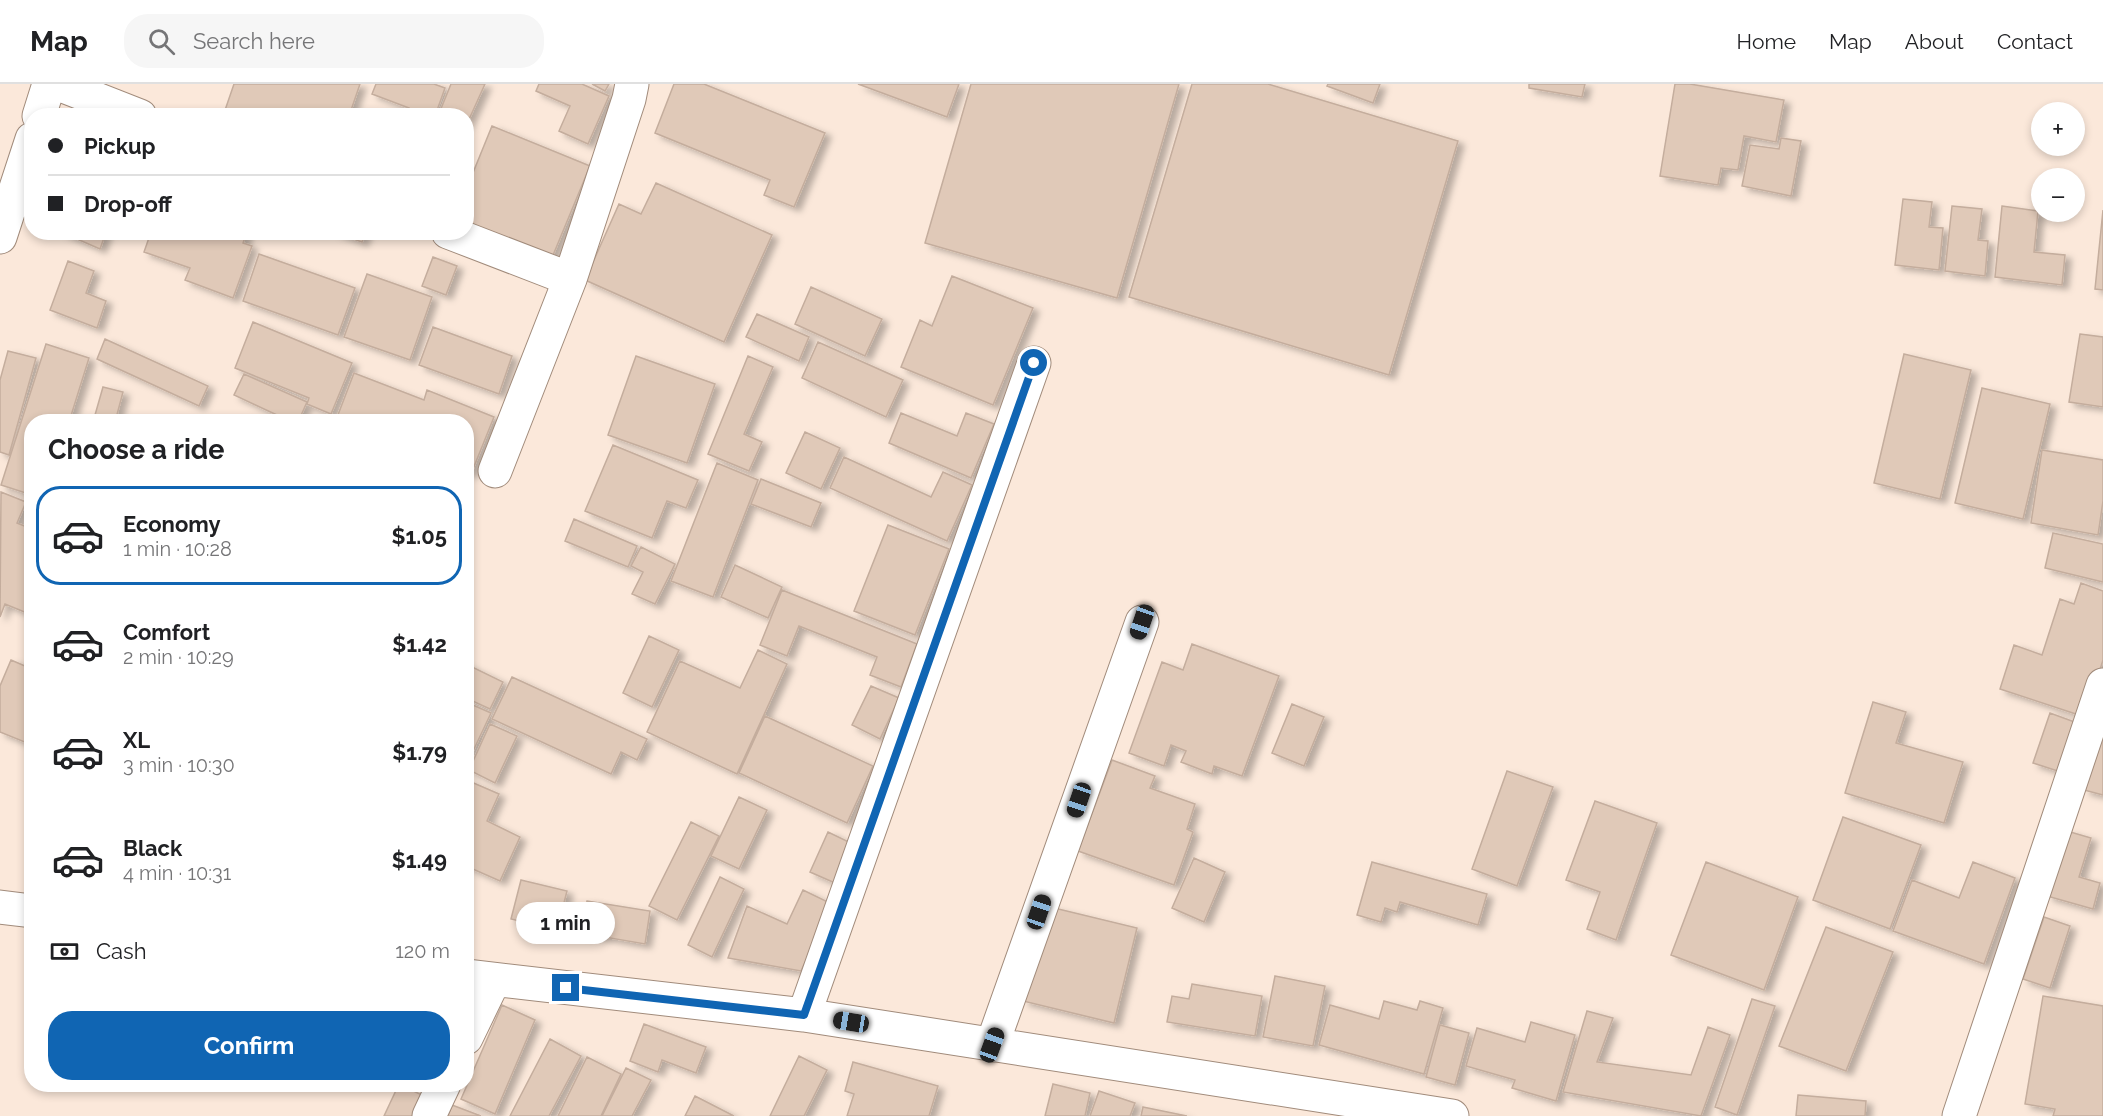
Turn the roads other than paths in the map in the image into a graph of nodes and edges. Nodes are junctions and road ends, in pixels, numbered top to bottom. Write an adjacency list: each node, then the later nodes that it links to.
1 (49, 84): 4 (street)
2 (58, 84): 5 (street)
3 (632, 84): 9 (street)
4 (42, 108)
5 (120, 108)
6 (24, 162): 7 (street)
7 (2, 226)
8 (469, 240): 9 (street)
9 (570, 279): 11 (street)
10 (1034, 363): 18 (street)
11 (495, 471)
12 (1142, 622): 19 (street)
13 (2103, 685): 24 (street)
14 (0, 907): 15 (street)
15 (24, 910)
16 (480, 978): 17 (street); 18 (street)
17 (474, 1004)
18 (804, 1015): 19 (street)
19 (992, 1045): 21 (street)
20 (440, 1092): 22 (street)
21 (1338, 1107): 23 (street)
22 (429, 1116)
23 (1452, 1116)
24 (1959, 1116)

